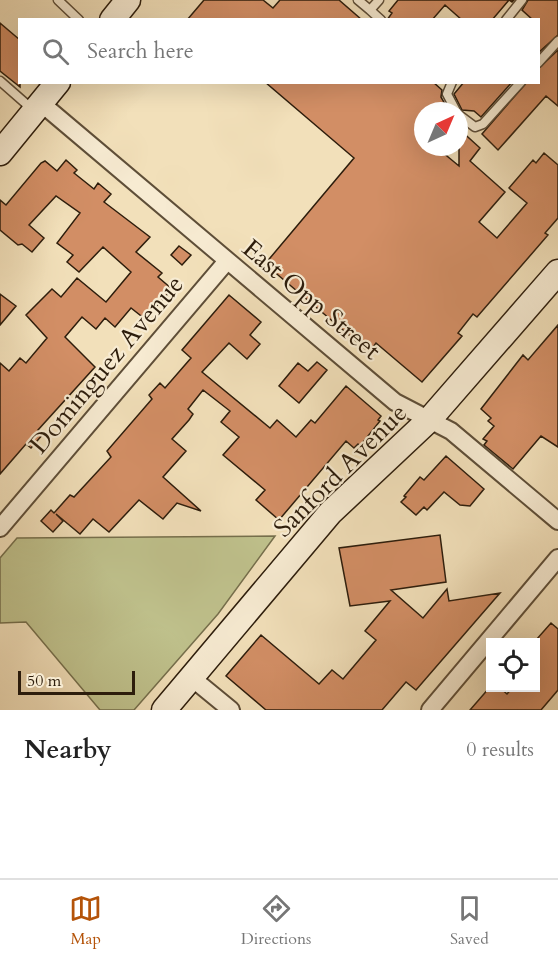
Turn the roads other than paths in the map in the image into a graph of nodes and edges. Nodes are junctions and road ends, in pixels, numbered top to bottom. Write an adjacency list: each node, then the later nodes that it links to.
1 (58, 0): 7 (lane)
2 (128, 0): 8 (street)
3 (358, 0): 6 (lane)
4 (379, 0): 6 (lane)
5 (522, 0): 10 (lane)
6 (370, 10): 9 (lane)
7 (78, 18)
8 (114, 18)
9 (379, 18)
10 (508, 18)
11 (558, 40): 12 (lane)
12 (540, 61)
13 (0, 81): 18 (lane)
14 (56, 84): 18 (street)
15 (451, 84): 17 (lane)
16 (519, 84): 19 (lane)
17 (451, 102)
18 (38, 107): 20 (street); 21 (street, East Opp Street)
19 (468, 122)
20 (0, 153)
21 (227, 261): 23 (street, East Opp Street); 25 (street, Dominguez Avenue)
22 (558, 272): 23 (street, Sanford Avenue)
23 (429, 420): 24 (street, East Opp Street); 27 (street, Sanford Avenue)
24 (558, 522)
25 (0, 528)
26 (558, 558): 30 (street)
27 (192, 678): 28 (street, Sanford Avenue); 29 (street)
28 (164, 710)
29 (231, 710)
30 (430, 710)

